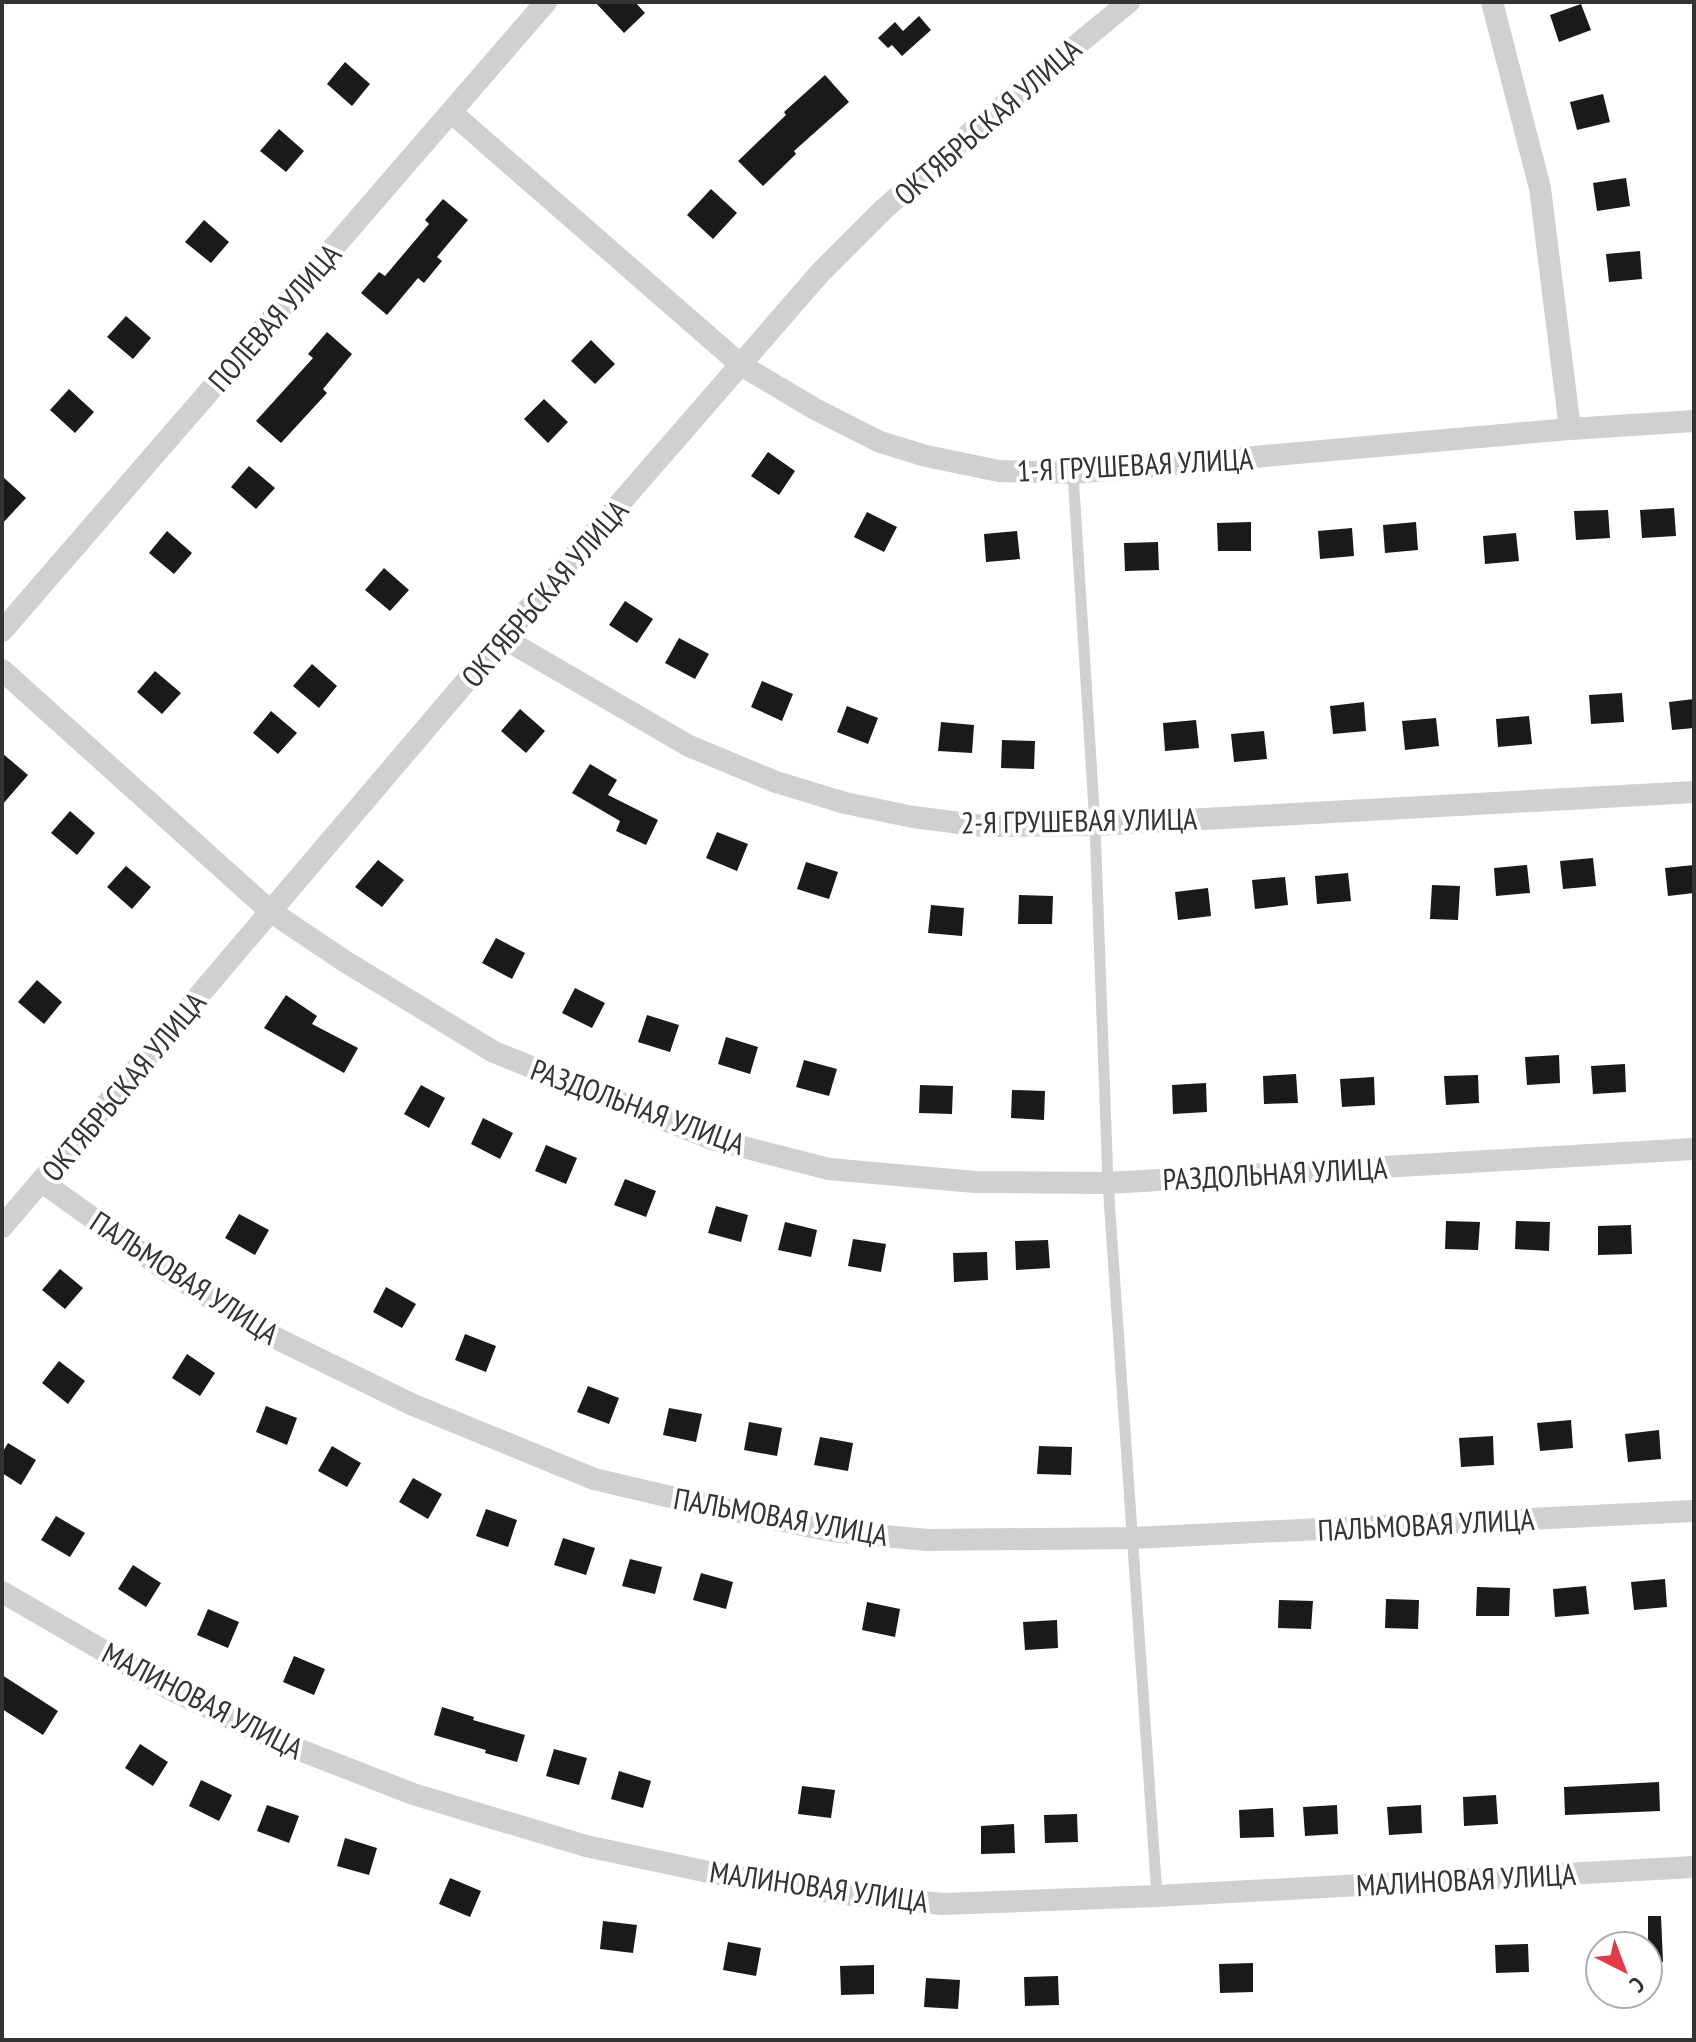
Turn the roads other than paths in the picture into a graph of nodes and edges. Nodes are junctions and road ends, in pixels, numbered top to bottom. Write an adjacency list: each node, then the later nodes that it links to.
1 (546, 2): 4 (street, ПОЛЕВАЯ УЛИЦА)
2 (1129, 2): 5 (street, ОКТЯБРЬСКАЯ УЛИЦА)
3 (1492, 2): 7 (street)
4 (452, 113): 5 (street, 1-Я ГРУШЕВАЯ УЛИЦА); 9 (street, ПОЛЕВАЯ УЛИЦА)
5 (741, 365): 8 (street, 1-Я ГРУШЕВАЯ УЛИЦА); 10 (street, ОКТЯБРЬСКАЯ УЛИЦА)
6 (1694, 421): 7 (street, 1-Я ГРУШЕВАЯ УЛИЦА)
7 (1570, 429): 8 (street, 1-Я ГРУШЕВАЯ УЛИЦА)
8 (1073, 473): 13 (lane)
9 (2, 631)
10 (503, 638): 13 (street, 2-Я ГРУШЕВАЯ УЛИЦА); 14 (street, ОКТЯБРЬСКАЯ УЛИЦА)
11 (2, 670): 14 (street, РАЗДОЛЬНАЯ УЛИЦА)
12 (1694, 792): 13 (street, 2-Я ГРУШЕВАЯ УЛИЦА)
13 (1095, 825): 17 (lane)
14 (270, 911): 16 (street, ОКТЯБРЬСКАЯ УЛИЦА); 17 (street, РАЗДОЛЬНАЯ УЛИЦА)
15 (1694, 1149): 17 (street, РАЗДОЛЬНАЯ УЛИЦА)
16 (42, 1182): 18 (street, ОКТЯБРЬСКАЯ УЛИЦА); 20 (street, ПАЛЬМОВАЯ УЛИЦА)
17 (1108, 1183): 20 (lane)
18 (2, 1227)
19 (1694, 1511): 20 (street, ПАЛЬМОВАЯ УЛИЦА)
20 (1133, 1538): 23 (lane)
21 (2, 1592): 23 (street, МАЛИНОВАЯ УЛИЦА)
22 (1694, 1867): 23 (street, МАЛИНОВАЯ УЛИЦА)
23 (1157, 1896)

